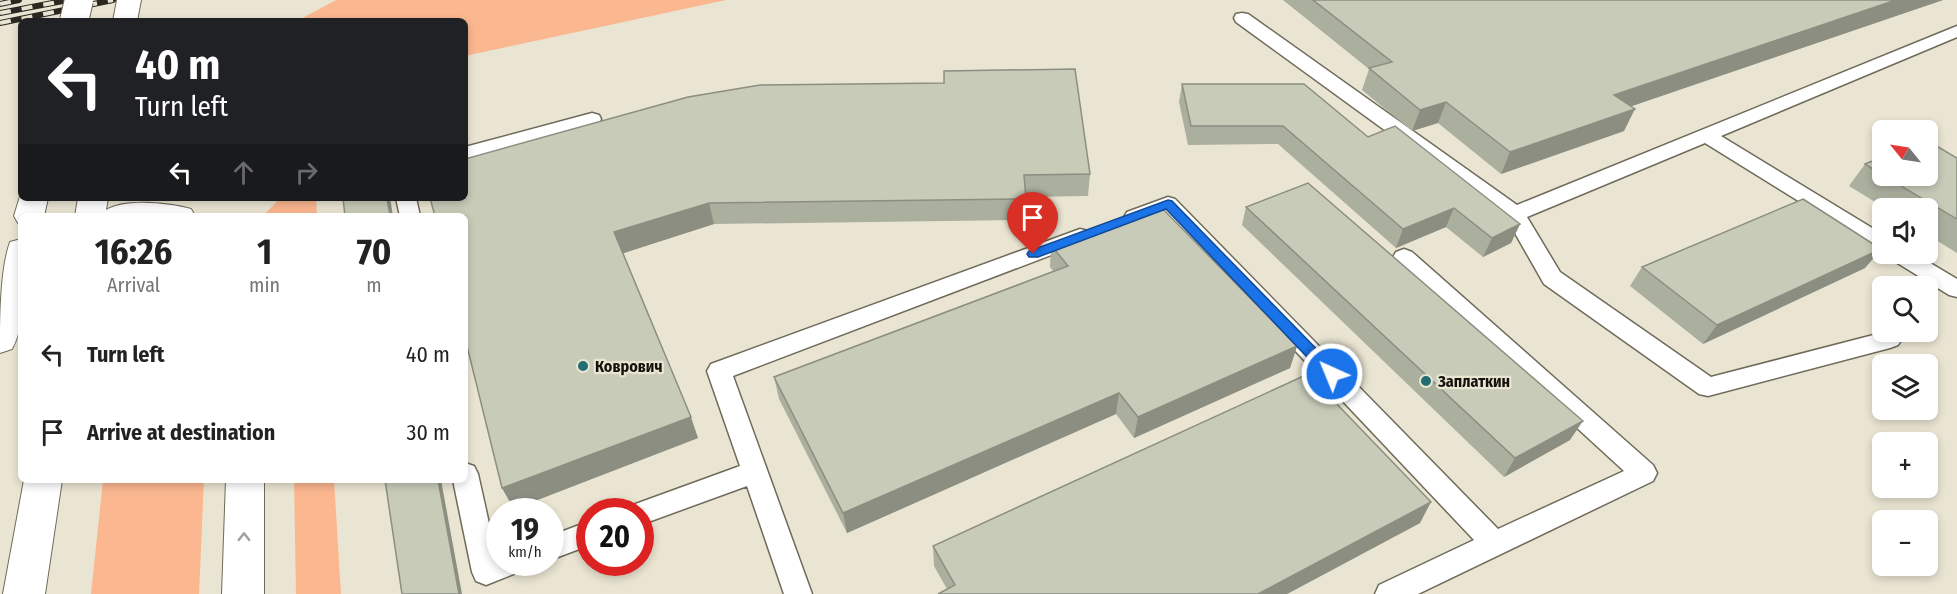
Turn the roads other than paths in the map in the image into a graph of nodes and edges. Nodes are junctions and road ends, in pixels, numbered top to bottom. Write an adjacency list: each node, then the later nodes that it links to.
1 (79, 0): 3 (main road, bridge)
2 (129, 0): 4 (main road)
3 (75, 18)
4 (126, 18)
5 (1242, 18): 10 (lane)
6 (1954, 34): 8 (lane)
7 (592, 119): 9 (lane)
8 (1706, 135): 10 (lane); 11 (lane)
9 (468, 152)
10 (1515, 214): 19 (lane)
11 (1872, 237)
12 (18, 243): 13 (main road)
13 (0, 247)
14 (1404, 258): 25 (lane)
15 (18, 263): 18 (main road)
16 (1916, 264): 17 (lane)
17 (1957, 289)
18 (0, 340)
19 (1879, 342)
20 (755, 472): 24 (lane); 25 (lane); 29 (lane)
21 (42, 483): 27 (main road)
22 (245, 483): 28 (main road, one-way to 22)
23 (467, 483): 26 (lane)
24 (654, 509)
25 (1495, 544): 30 (lane)
26 (486, 572)
27 (24, 594)
28 (243, 594)
29 (798, 594)
30 (1389, 594)

